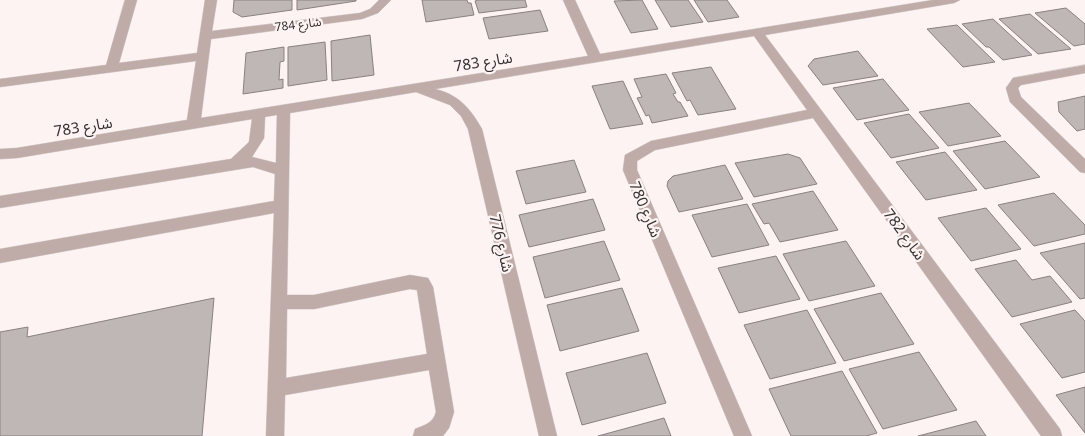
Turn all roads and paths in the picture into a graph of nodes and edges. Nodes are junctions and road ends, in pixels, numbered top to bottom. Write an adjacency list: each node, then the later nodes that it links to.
1 (131, 0): 11 (street)
2 (211, 0): 8 (street)
3 (385, 0): 8 (street, شارع 784)
4 (569, 0): 10 (street)
5 (954, 0): 6 (street, شارع 783)
6 (927, 2): 7 (street, شارع 783)
7 (757, 32): 10 (street, شارع 783); 16 (street, شارع 782)
8 (206, 36): 9 (street)
9 (203, 56): 11 (street); 18 (street)
10 (596, 58): 14 (street, شارع 783)
11 (111, 69): 13 (street)
12 (1085, 69): 23 (street)
13 (0, 83)
14 (411, 89): 15 (street, شارع 783); 34 (street, شارع 776)
15 (284, 110): 17 (street, شارع 783); 24 (street)
16 (816, 113): 35 (street, شارع 780); 36 (street, شارع 782)
17 (259, 114): 18 (street, شارع 783); 22 (street)
18 (193, 125): 20 (street, شارع 783)
19 (0, 154): 20 (street, شارع 783)
20 (17, 154): 21 (street, شارع 783)
21 (0, 160)
22 (235, 164): 24 (street); 25 (street)
23 (1085, 168)
24 (281, 170): 26 (street)
25 (4, 202): 27 (street)
26 (280, 206): 28 (street); 29 (street)
27 (0, 213)
28 (0, 256)
29 (278, 302): 30 (street); 31 (street)
30 (436, 361): 31 (street); 33 (street)
31 (276, 388): 32 (street)
32 (275, 436)
33 (422, 436)
34 (548, 436)
35 (743, 436)
36 (1053, 436)

